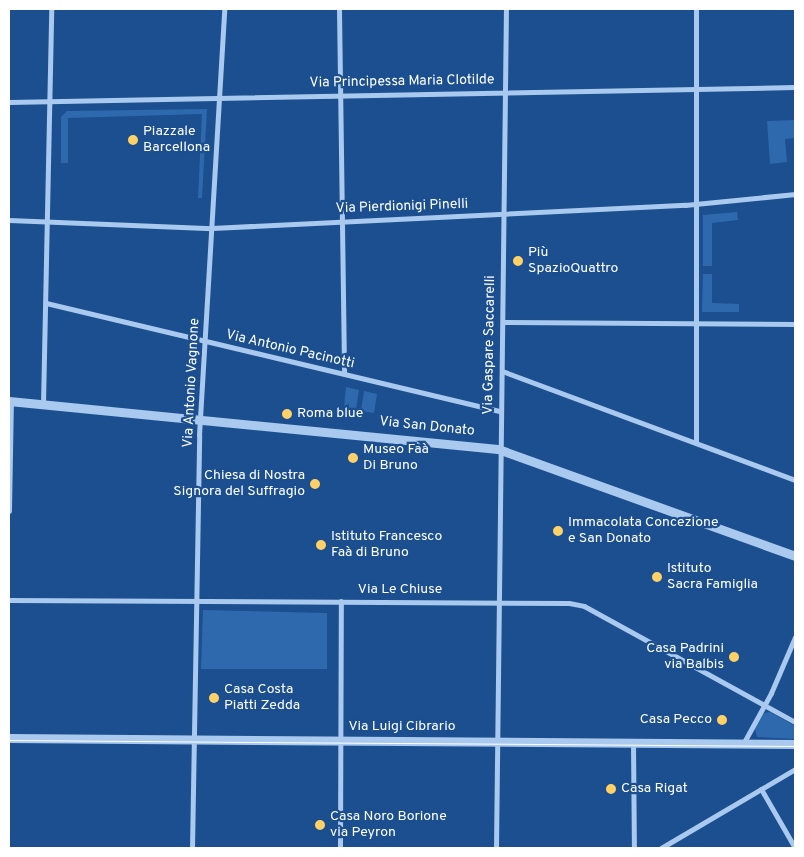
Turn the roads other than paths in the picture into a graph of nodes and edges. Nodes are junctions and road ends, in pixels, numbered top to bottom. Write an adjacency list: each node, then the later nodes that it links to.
1 (51, 9): 11 (street)
2 (224, 9): 10 (street, Via Antonio Vagnone)
3 (338, 9): 9 (street)
4 (506, 9): 8 (street, Via Gaspare Saccarelli)
5 (696, 9): 7 (street)
6 (795, 87): 7 (street, Via Principessa Maria Clotilde)
7 (695, 88): 8 (street, Via Principessa Maria Clotilde); 14 (street)
8 (503, 91): 9 (street, Via Principessa Maria Clotilde); 15 (street, Via Gaspare Saccarelli)
9 (338, 95): 10 (street, Via Principessa Maria Clotilde); 17 (street)
10 (220, 98): 11 (street, Via Principessa Maria Clotilde); 19 (street, Via Antonio Vagnone)
11 (50, 101): 12 (street, Via Principessa Maria Clotilde); 18 (street)
12 (9, 102)
13 (795, 194): 14 (street, Via Pierdionigi Pinelli)
14 (696, 204): 15 (street, Via Pierdionigi Pinelli); 22 (street)
15 (503, 214): 17 (street, Via Pierdionigi Pinelli); 21 (street, Via Gaspare Saccarelli)
16 (9, 220): 18 (street, Via Pierdionigi Pinelli)
17 (342, 221): 19 (street, Via Pierdionigi Pinelli); 26 (street)
18 (46, 222): 19 (street, Via Pierdionigi Pinelli); 20 (street)
19 (212, 228): 24 (street, Via Antonio Vagnone)
20 (46, 303): 24 (street, Via Antonio Pacinotti); 28 (street)
21 (503, 322): 22 (street); 25 (street, Via Gaspare Saccarelli)
22 (696, 323): 23 (street); 31 (street)
23 (795, 324)
24 (204, 342): 26 (street, Via Antonio Pacinotti); 30 (street, Via Antonio Vagnone)
25 (502, 371): 29 (street, Via Gaspare Saccarelli); 31 (street)
26 (344, 374): 29 (street, Via Antonio Pacinotti)
27 (10, 401): 28 (street, Via San Donato); 34 (street)
28 (43, 404): 30 (street, Via San Donato)
29 (500, 410): 32 (street, Via Gaspare Saccarelli)
30 (200, 418): 32 (street, Via San Donato); 37 (street, Via Antonio Vagnone)
31 (696, 442): 33 (street)
32 (498, 449): 36 (street, Via San Donato); 40 (street, Via Gaspare Saccarelli)
33 (795, 480)
34 (9, 506): 35 (street)
35 (9, 511)
36 (795, 556)
37 (197, 598): 38 (street, Via Le Chiuse); 39 (street, Via Le Chiuse); 45 (street, Via Antonio Vagnone)
38 (9, 600)
39 (341, 601): 40 (street, Via Le Chiuse); 46 (street)
40 (498, 602): 42 (street, Via Le Chiuse); 47 (street, Via Gaspare Saccarelli)
41 (795, 636): 42 (street)
42 (764, 706): 43 (street, Via Le Chiuse); 49 (street)
43 (795, 722)
44 (9, 738): 45 (street, Via Luigi Cibrario)
45 (194, 739): 46 (street, Via Luigi Cibrario); 53 (street, Via Antonio Vagnone)
46 (339, 740): 47 (street, Via Luigi Cibrario); 54 (street)
47 (497, 741): 48 (street, Via Luigi Cibrario); 55 (street, Via Gaspare Saccarelli)
48 (633, 743): 49 (street, Via Luigi Cibrario); 56 (street)
49 (743, 744): 50 (street, Via Luigi Cibrario)
50 (795, 744)
51 (795, 769): 52 (street)
52 (761, 789): 57 (street); 58 (street)
53 (192, 848)
54 (340, 848)
55 (496, 848)
56 (634, 848)
57 (661, 848)
58 (795, 848)

